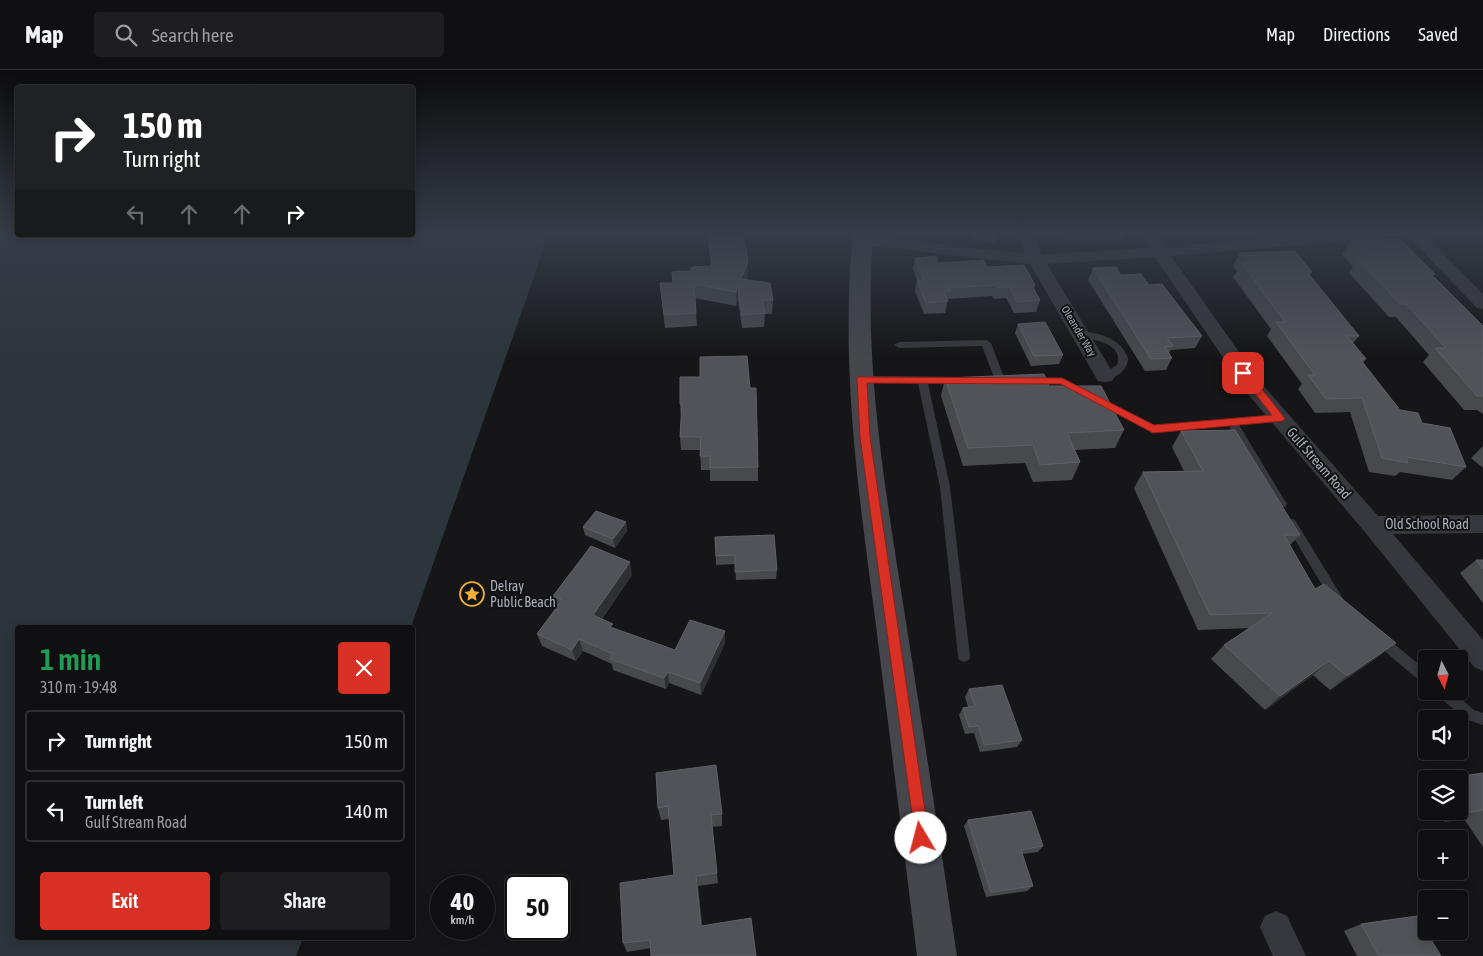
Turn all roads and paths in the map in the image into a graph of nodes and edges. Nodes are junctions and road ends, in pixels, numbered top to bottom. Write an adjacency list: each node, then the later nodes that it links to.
1 (862, 274): 9 (main road)
2 (1045, 274): 6 (street, Oleander Way)
3 (1175, 274): 12 (street, Gulf Stream Road)
4 (1454, 274): 5 (street)
5 (1483, 304)
6 (1080, 334): 8 (street, Oleander Way); 8 (lane)
7 (899, 345): 13 (lane)
8 (1105, 376)
9 (862, 379): 10 (lane); 24 (main road)
10 (922, 380): 11 (lane); 18 (lane)
11 (971, 380)
12 (1280, 418): 13 (lane); 15 (street, Gulf Stream Road)
13 (1232, 422): 16 (lane)
14 (1483, 524): 15 (street, Old School Road)
15 (1372, 525): 19 (street, Gulf Stream Road)
16 (1348, 612)
17 (1369, 630): 20 (lane)
18 (964, 656)
19 (1483, 659)
20 (1418, 671)
21 (1452, 700): 22 (lane)
22 (1483, 719)
23 (1276, 928): 25 (street)
24 (937, 956)
25 (1290, 956)

